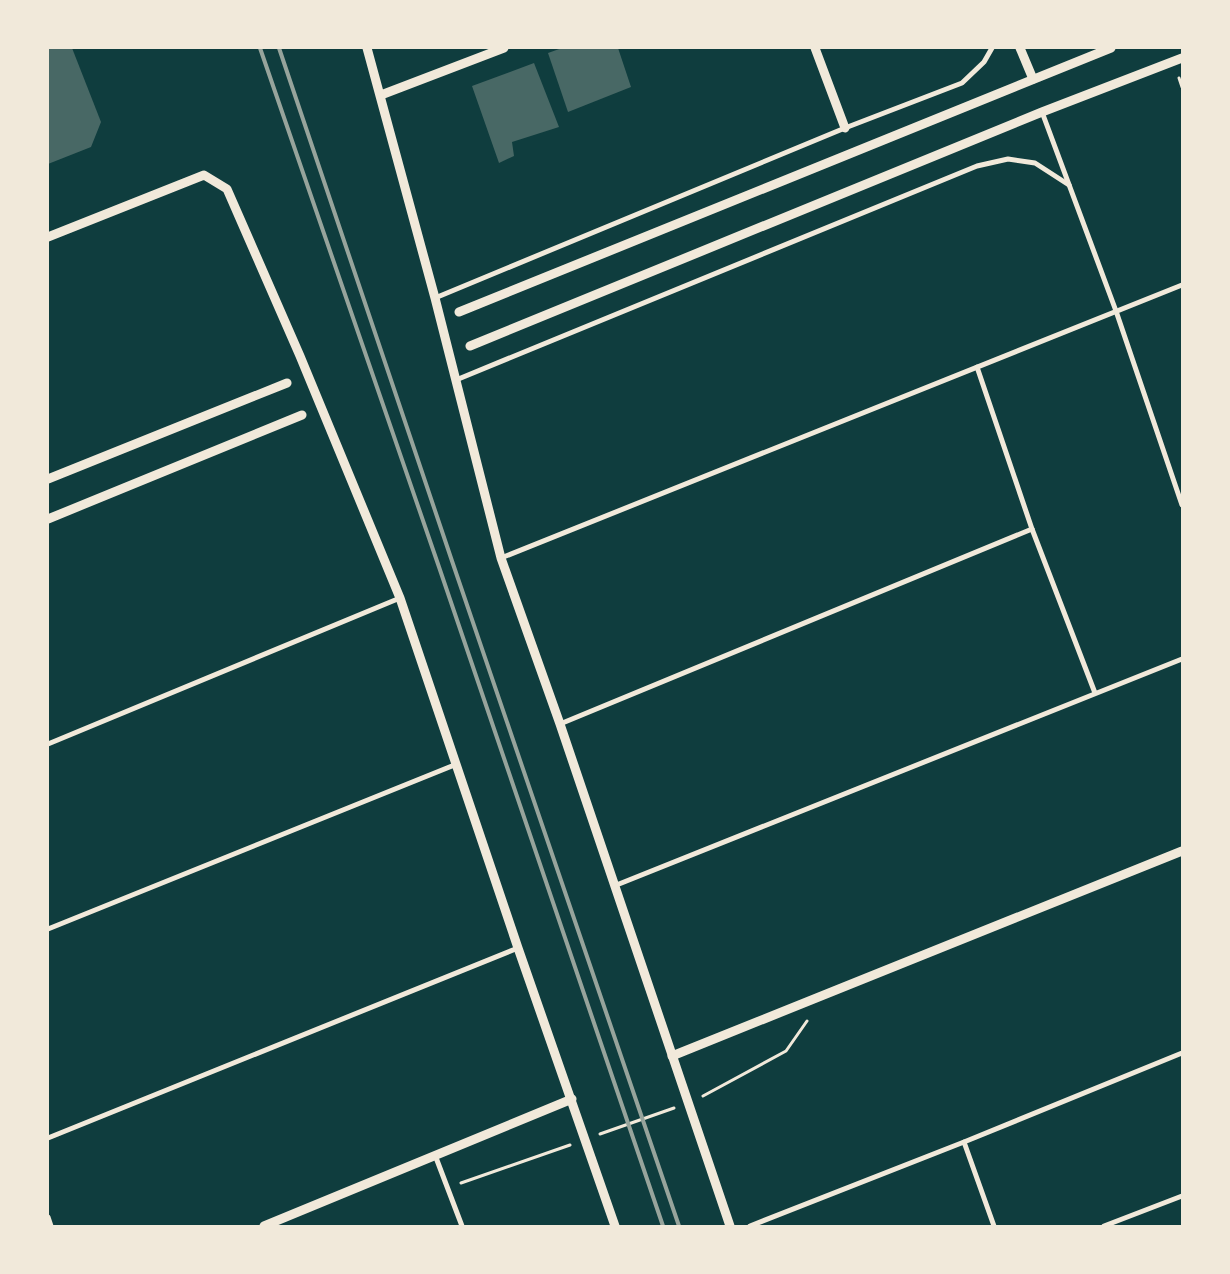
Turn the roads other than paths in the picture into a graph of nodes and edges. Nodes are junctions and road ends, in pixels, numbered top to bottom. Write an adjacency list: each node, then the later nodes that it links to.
1 (367, 48): 9 (street)
2 (504, 48): 9 (street)
3 (814, 48): 11 (street)
4 (992, 48): 11 (street)
5 (1020, 48): 8 (street)
6 (1111, 48): 8 (street)
7 (1182, 58): 10 (street)
8 (1033, 79): 17 (street)
9 (381, 95): 15 (street)
10 (1042, 112): 12 (street); 18 (street)
11 (845, 128): 15 (street)
12 (1069, 185): 16 (street); 20 (street)
13 (48, 237): 28 (street)
14 (1182, 285): 16 (street)
15 (435, 298): 20 (street)
16 (1116, 311): 19 (street); 24 (street)
17 (459, 312)
18 (470, 346)
19 (977, 367): 26 (street); 27 (street)
20 (456, 380): 27 (street)
21 (287, 383): 23 (street)
22 (302, 415): 25 (street)
23 (48, 479)
24 (1182, 505)
25 (48, 519)
26 (1032, 529): 30 (street); 31 (street)
27 (501, 558): 31 (street)
28 (400, 598): 32 (street); 33 (street)
29 (1182, 658): 30 (street)
30 (1095, 693): 35 (street)
31 (560, 724): 35 (street)
32 (48, 744)
33 (457, 764): 36 (street); 37 (street)
34 (1182, 851): 39 (street)
35 (614, 886): 39 (street)
36 (48, 929)
37 (518, 948): 40 (street); 41 (street)
38 (1182, 1053): 42 (street)
39 (672, 1056): 50 (street)
40 (572, 1099): 43 (street); 49 (street)
41 (48, 1138)
42 (964, 1142): 51 (street); 52 (street)
43 (435, 1155): 47 (street); 48 (street)
44 (1182, 1196): 53 (street)
45 (48, 1217): 46 (street)
46 (51, 1226)
47 (264, 1226)
48 (462, 1226)
49 (615, 1226)
50 (730, 1226)
51 (750, 1226)
52 (994, 1226)
53 (1104, 1226)

